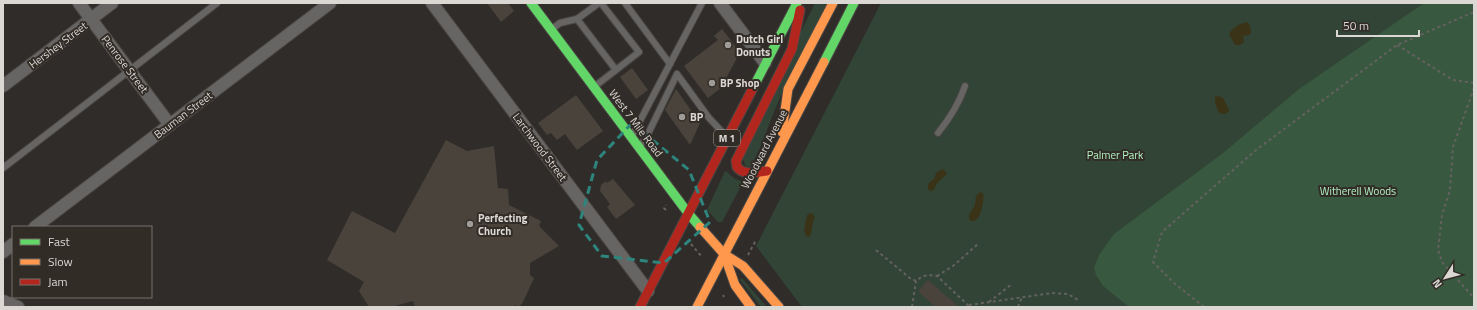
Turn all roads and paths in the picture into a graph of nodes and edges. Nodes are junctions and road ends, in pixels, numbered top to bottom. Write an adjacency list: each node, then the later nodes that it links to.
1 (79, 3): 16 (street, Penrose Street)
2 (112, 3): 16 (street, Hershey Street)
3 (217, 3): 23 (lane)
4 (330, 3): 29 (street, Bauman Street)
5 (432, 3): 51 (street, Larchwood Street)
6 (531, 3): 18 (main road, West 7 Mile Road)
7 (600, 3): 17 (lane); 22 (lane)
8 (625, 3): 21 (lane)
9 (702, 3): 21 (lane)
10 (720, 3): 20 (street)
11 (797, 3): 20 (main road, M 1)
12 (801, 3): 32 (main road)
13 (833, 3): 33 (main road)
14 (854, 3): 33 (main road, Woodward Avenue)
15 (1474, 12): 19 (path)
16 (91, 19): 23 (street, Penrose Street); 25 (street, Hershey Street)
17 (577, 19): 18 (lane); 22 (lane)
18 (551, 30): 27 (main road, West 7 Mile Road)
19 (1397, 45): 24 (path); 65 (path)
20 (765, 63): 32 (main road, M 1)
21 (670, 64): 31 (lane)
22 (616, 70): 27 (lane)
23 (130, 71): 29 (street, Penrose Street); 35 (lane)
24 (1474, 83)
25 (3, 86)
26 (965, 86): 30 (lane)
27 (594, 87): 31 (main road, West 7 Mile Road)
28 (1474, 88): 53 (path)
29 (170, 125): 38 (street, Bauman Street)
30 (938, 133)
31 (632, 137): 34 (main road, West 7 Mile Road)
32 (735, 142): 34 (lane); 36 (main road); 37 (main road, M 1)
33 (780, 145): 36 (main road, Woodward Avenue)
34 (639, 148): 37 (main road, West 7 Mile Road)
35 (3, 168)
36 (767, 171): 45 (main road, Woodward Avenue)
37 (688, 213): 45 (main road, West 7 Mile Road); 51 (main road, M 1)
38 (36, 226)
39 (756, 240): 47 (path)
40 (691, 244): 46 (path)
41 (978, 244): 48 (path)
42 (12, 245): 44 (street)
43 (876, 250): 49 (path)
44 (3, 252)
45 (724, 254): 60 (main road, Woodward Avenue); 61 (main road, West 7 Mile Road); 62 (main road, West 7 Mile Road)
46 (702, 257)
47 (747, 258)
48 (937, 276): 49 (path); 57 (path)
49 (916, 281): 63 (path)
50 (1012, 284): 56 (path)
51 (648, 291): 59 (main road, M 1)
52 (1022, 297): 55 (path); 56 (path); 64 (path)
53 (1474, 298)
54 (3, 301): 58 (street)
55 (1080, 301)
56 (988, 302): 57 (path)
57 (969, 306)
58 (18, 307)
59 (640, 307)
60 (697, 307)
61 (751, 307)
62 (779, 307)
63 (912, 307)
64 (1018, 307)
65 (1204, 307)

